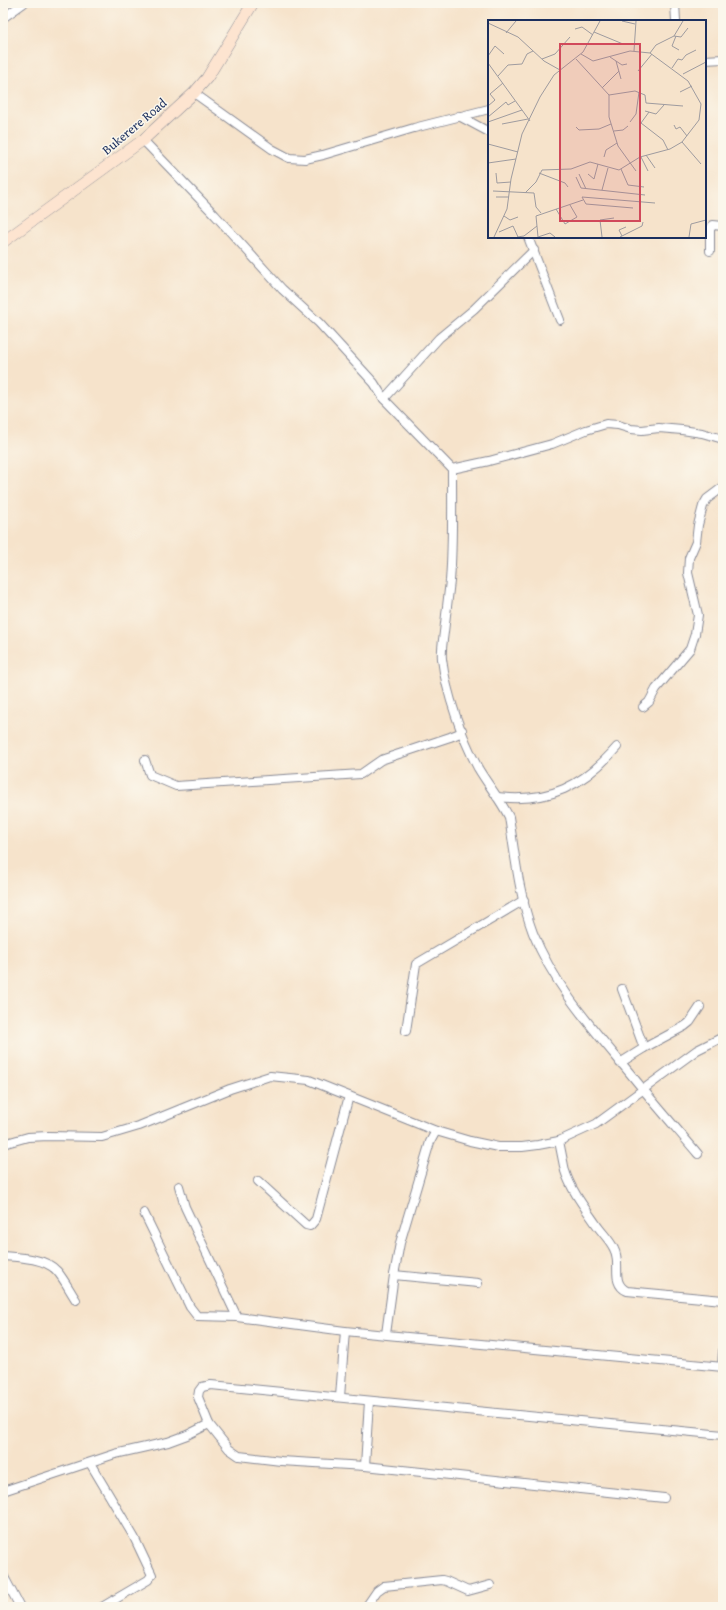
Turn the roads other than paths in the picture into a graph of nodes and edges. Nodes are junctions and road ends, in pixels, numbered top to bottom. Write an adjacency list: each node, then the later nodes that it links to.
1 (24, 3): 4 (street)
2 (253, 3): 8 (street, Bukerere Road)
3 (675, 3): 5 (street)
4 (3, 18)
5 (676, 20)
6 (723, 59): 7 (street)
7 (706, 60)
8 (194, 92): 10 (street); 12 (street, Bukerere Road)
9 (488, 109): 10 (street)
10 (459, 116): 11 (street)
11 (488, 131)
12 (143, 140): 15 (street, Bukerere Road); 19 (street)
13 (723, 226): 17 (street)
14 (528, 238): 16 (street)
15 (3, 241)
16 (534, 250): 18 (street); 19 (street)
17 (710, 251)
18 (560, 320)
19 (384, 399): 22 (street)
20 (720, 439): 21 (street); 22 (street)
21 (723, 446)
22 (452, 469): 25 (street)
23 (723, 487): 24 (street)
24 (643, 707)
25 (462, 730): 27 (street); 28 (street)
26 (617, 747): 28 (street)
27 (145, 760)
28 (497, 797): 29 (street)
29 (524, 900): 32 (street); 35 (street)
30 (622, 989): 34 (street)
31 (700, 1007): 34 (street)
32 (406, 1031)
33 (723, 1037): 36 (street)
34 (644, 1048): 35 (street)
35 (620, 1063): 36 (street)
36 (642, 1090): 39 (street); 41 (street)
37 (349, 1096): 38 (street); 40 (street); 42 (street)
38 (436, 1132): 39 (street); 46 (street)
39 (560, 1141): 49 (street)
40 (3, 1144)
41 (698, 1154)
42 (258, 1181)
43 (179, 1186): 50 (street)
44 (144, 1213): 50 (street)
45 (3, 1256): 48 (street)
46 (394, 1275): 47 (street); 52 (street)
47 (478, 1283)
48 (76, 1300)
49 (723, 1300)
50 (237, 1317): 51 (street)
51 (345, 1331): 52 (street); 55 (street)
52 (386, 1334): 54 (street)
53 (723, 1351): 54 (street)
54 (722, 1367)
55 (340, 1397): 56 (street); 57 (street)
56 (370, 1401): 58 (street); 60 (street)
57 (209, 1424): 59 (street); 60 (street)
58 (723, 1435)
59 (90, 1463): 61 (street); 66 (street)
60 (365, 1466): 62 (street)
61 (3, 1491)
62 (664, 1498)
63 (3, 1575): 65 (street)
64 (490, 1585): 67 (street)
65 (20, 1607)
66 (102, 1607)
67 (366, 1607)

